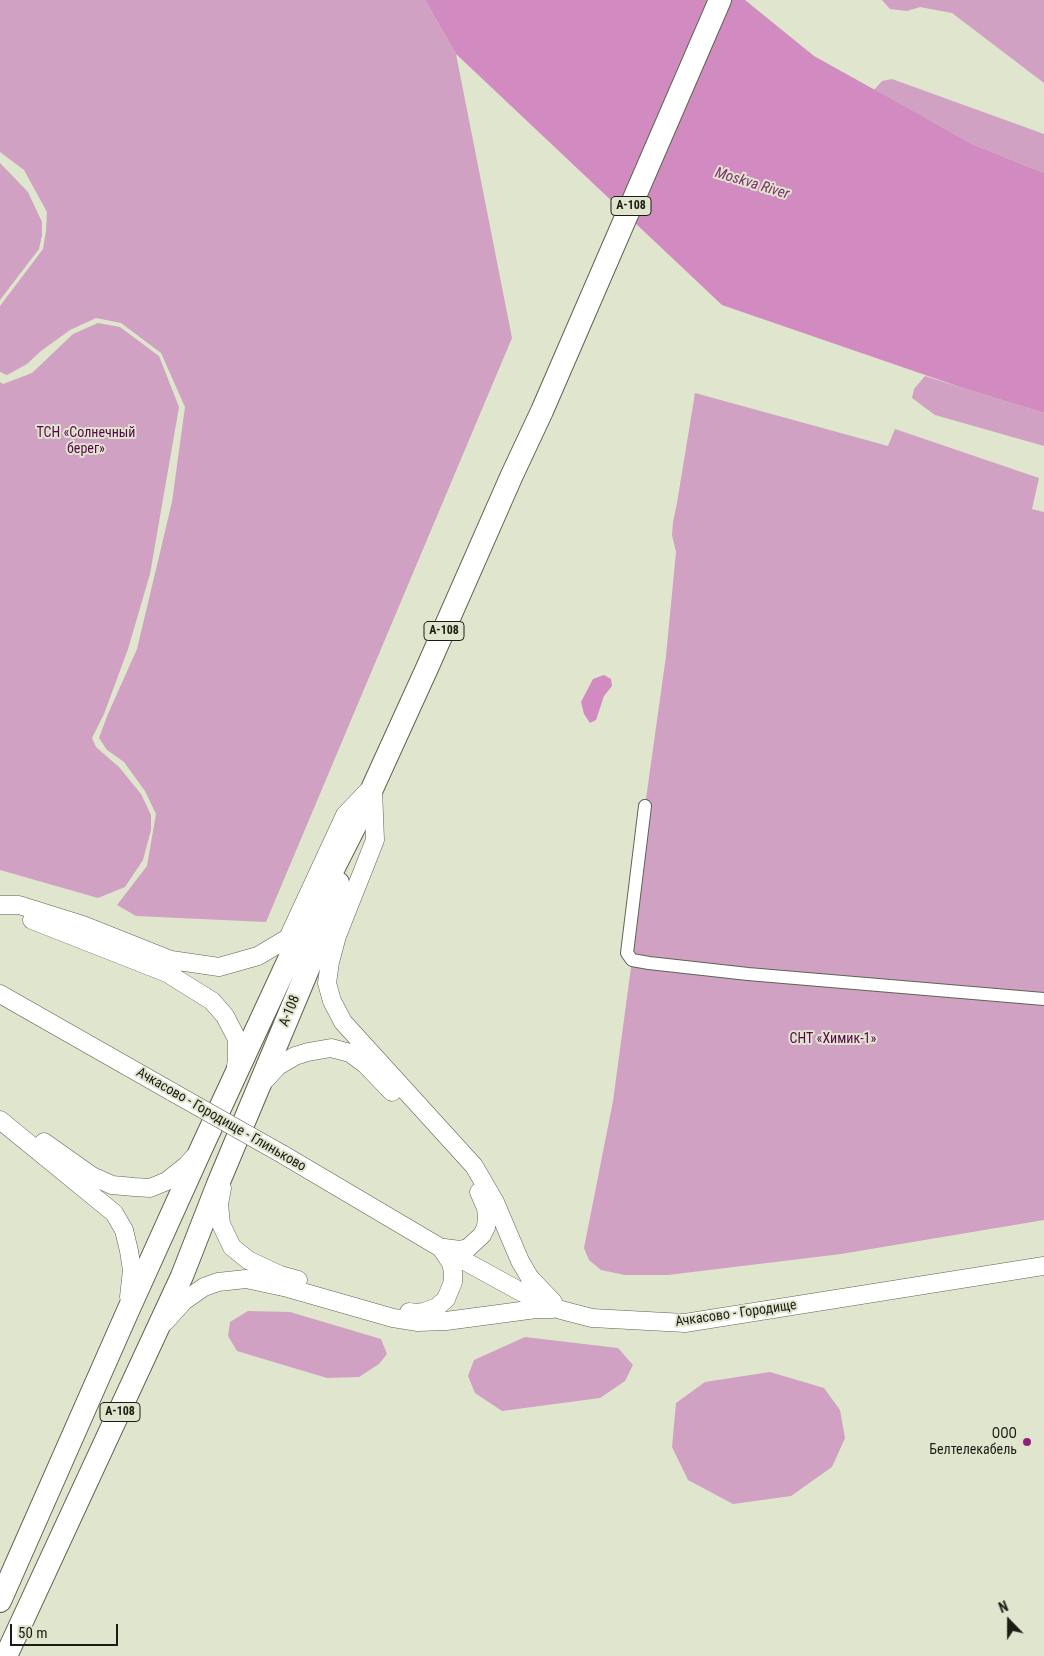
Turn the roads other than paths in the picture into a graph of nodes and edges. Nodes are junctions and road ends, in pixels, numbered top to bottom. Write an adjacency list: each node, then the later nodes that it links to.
1 (720, 0): 2 (highway, А-108)
2 (373, 785): 4 (highway, А-108); 5 (street); 17 (street)
3 (645, 806): 8 (street)
4 (357, 822): 9 (highway, А-108); 10 (highway, А-108 / А-108)
5 (0, 905)
6 (0, 916): 9 (street)
7 (0, 994): 15 (street, Ачкасово - Городище - Глиньково, bridge)
8 (1044, 999)
9 (231, 1086): 13 (highway, А-108)
10 (259, 1086): 14 (highway, А-108); 15 (street)
11 (0, 1107): 13 (street)
12 (0, 1120): 18 (street)
13 (202, 1147): 18 (highway, А-108)
14 (226, 1164): 15 (street); 19 (highway, А-108)
15 (441, 1248): 17 (street, Ачкасово - Городище)
16 (1044, 1266): 17 (street, Ачкасово - Городище)
17 (561, 1310): 19 (street)
18 (127, 1313): 20 (highway, А-108)
19 (160, 1327): 21 (highway, А-108)
20 (0, 1601)
21 (6, 1656)

